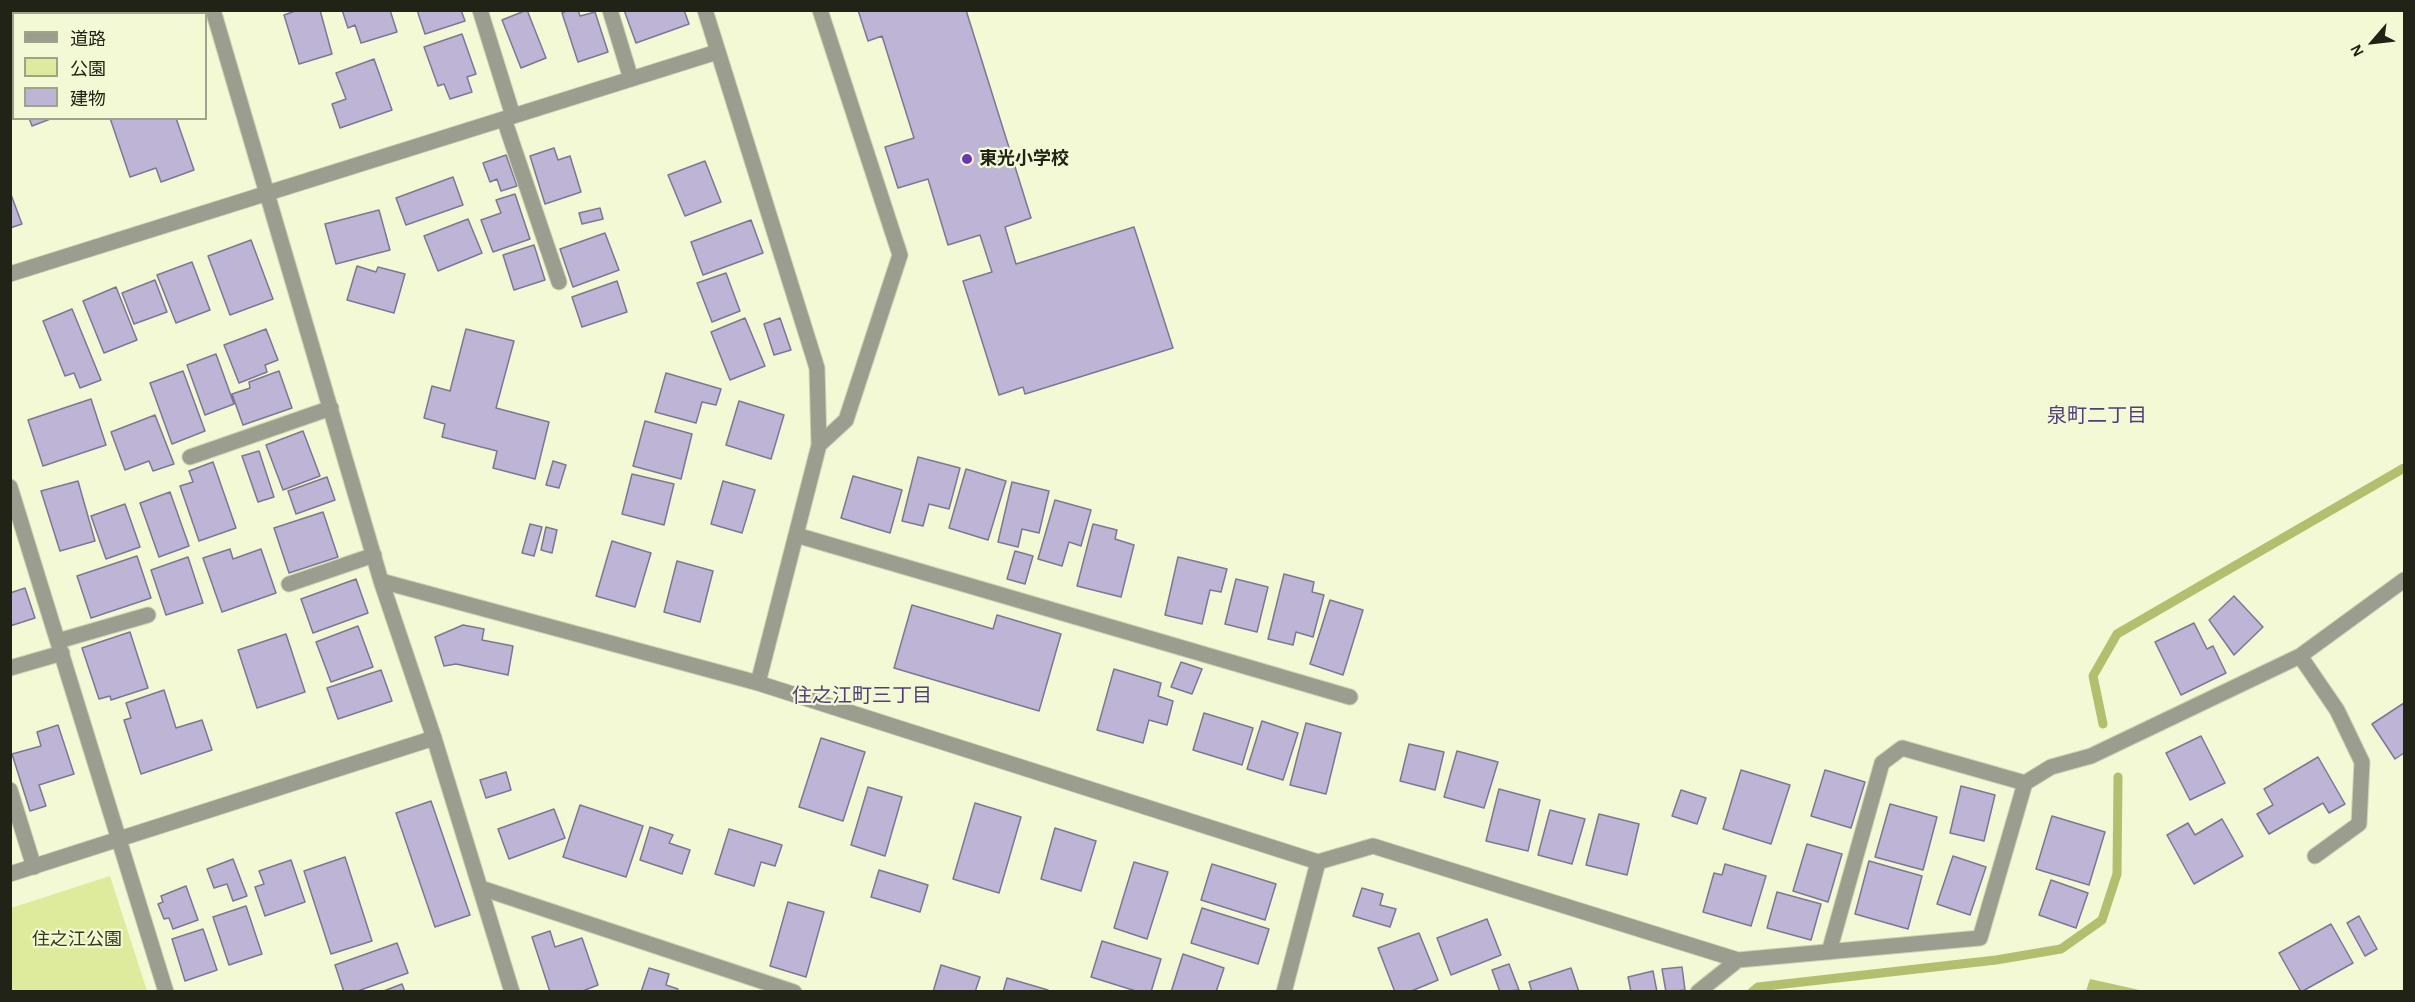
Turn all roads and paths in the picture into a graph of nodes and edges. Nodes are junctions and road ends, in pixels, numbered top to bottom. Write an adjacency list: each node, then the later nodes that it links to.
1 (213, 10): 9 (street)
2 (480, 10): 8 (street)
3 (610, 10): 7 (street)
4 (705, 10): 6 (street)
5 (820, 10): 13 (street)
6 (717, 52): 7 (street); 13 (street)
7 (631, 79): 8 (street)
8 (509, 118): 9 (street); 11 (street)
9 (269, 193): 10 (street); 12 (street)
10 (10, 274)
11 (559, 282)
12 (331, 408): 14 (street); 17 (street)
13 (819, 445): 16 (street)
14 (190, 457)
15 (10, 487): 22 (street)
16 (796, 535): 25 (street); 26 (street)
17 (374, 555): 19 (street); 20 (street)
18 (2404, 580): 23 (street)
19 (381, 581): 25 (street); 27 (street)
20 (289, 584)
21 (148, 615): 22 (street)
22 (60, 647): 24 (street); 30 (street)
23 (2300, 656): 28 (street); 31 (street)
24 (10, 668)
25 (758, 683): 32 (street)
26 (1350, 697)
27 (434, 738): 30 (street); 35 (street)
28 (2025, 783): 36 (street); 36 (street)
29 (10, 790): 33 (street)
30 (120, 841): 33 (street); 39 (street)
31 (2315, 856)
32 (1318, 862): 37 (street); 42 (street)
33 (33, 867): 34 (street)
34 (10, 874)
35 (481, 888): 38 (street); 40 (street)
36 (1829, 952): 37 (street)
37 (1738, 960): 43 (street)
38 (758, 986): 41 (street)
39 (166, 992)
40 (512, 992)
41 (794, 992)
42 (1284, 992)
43 (1698, 992)

